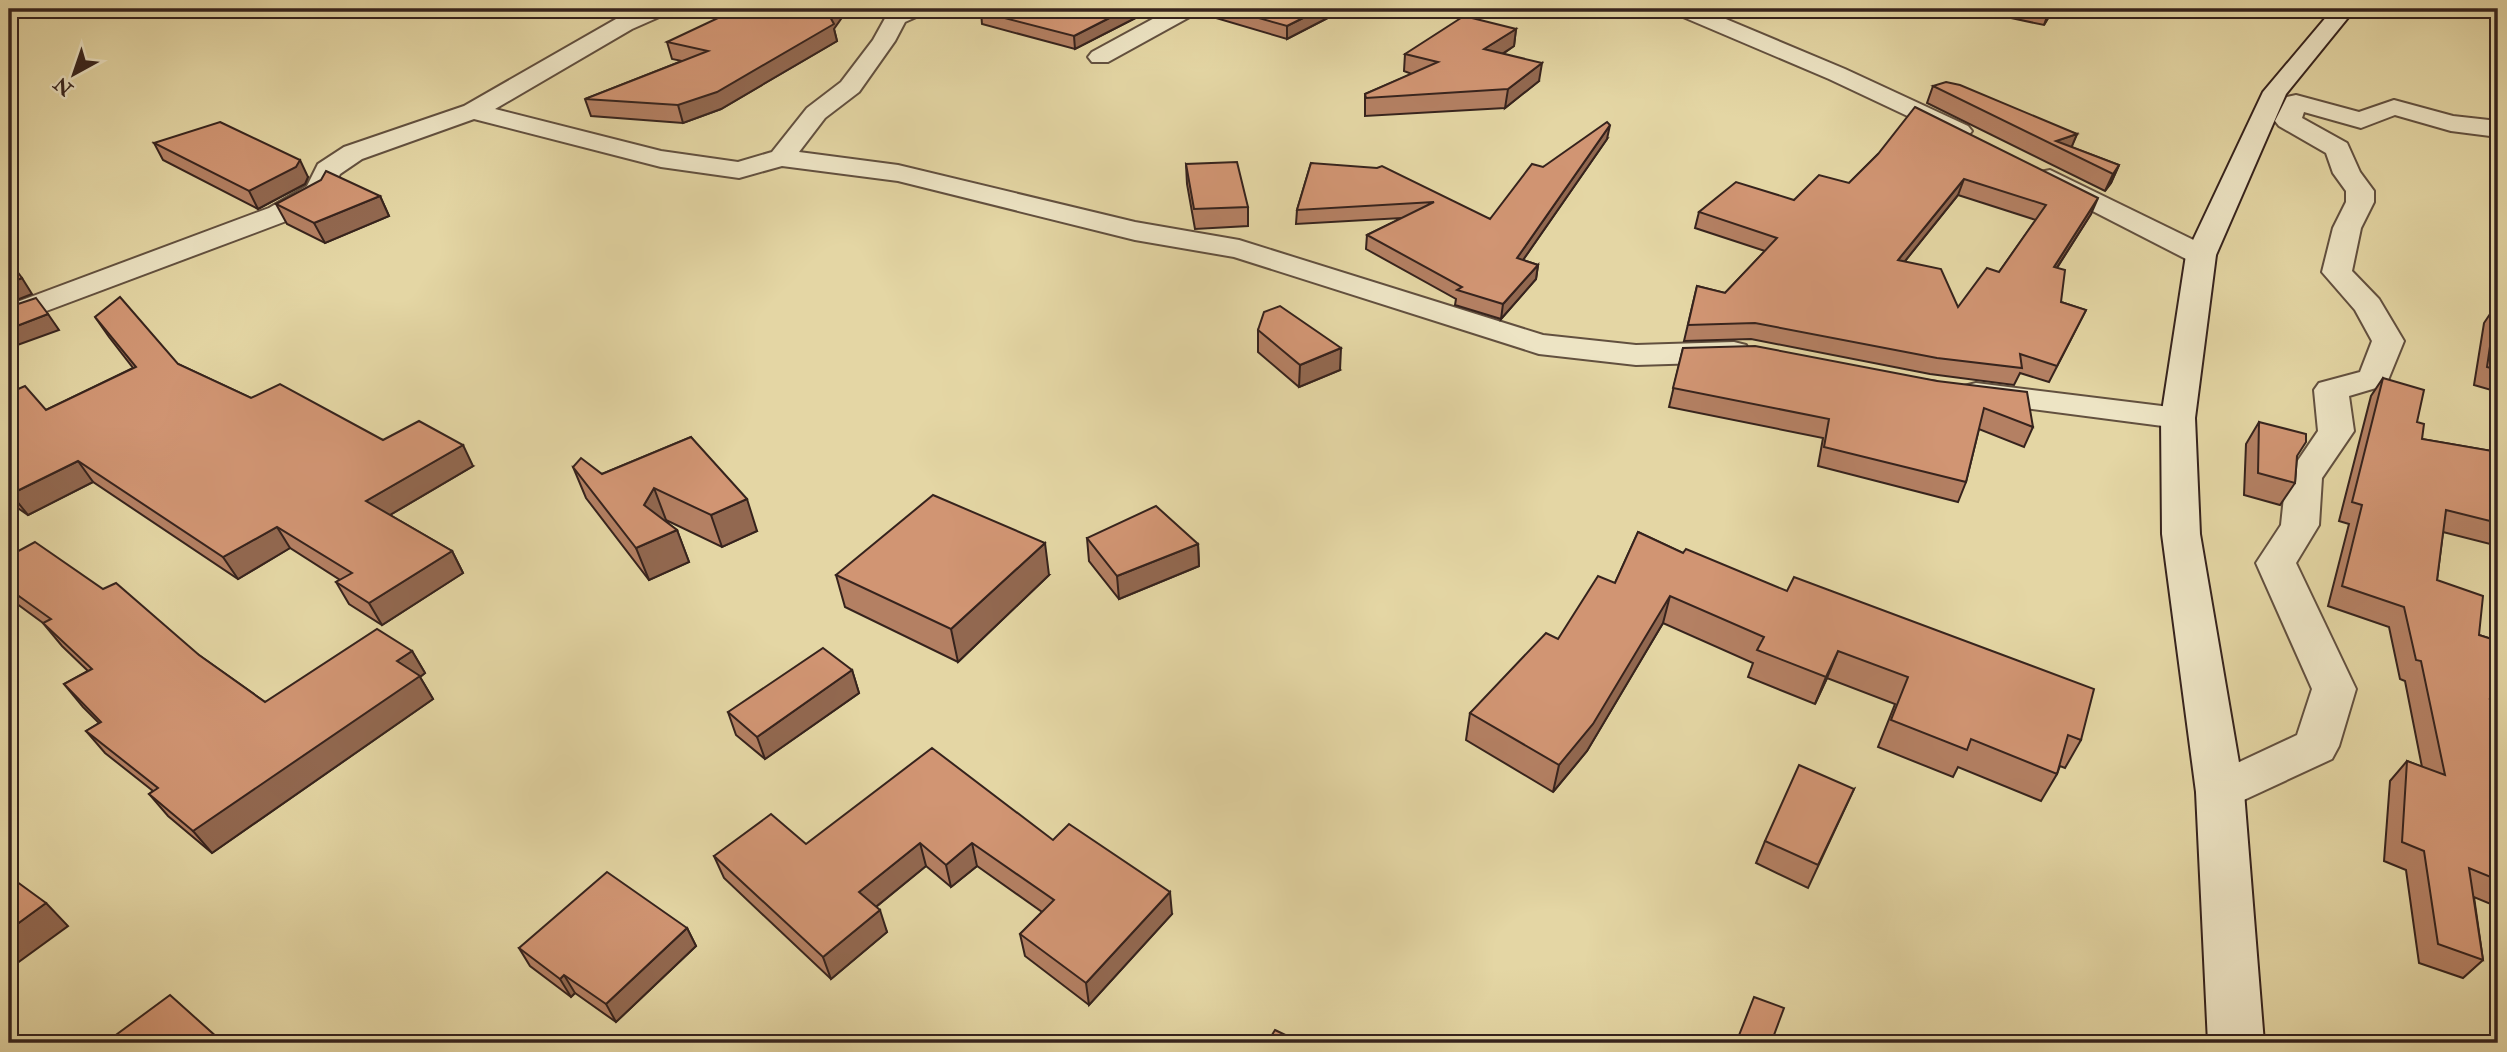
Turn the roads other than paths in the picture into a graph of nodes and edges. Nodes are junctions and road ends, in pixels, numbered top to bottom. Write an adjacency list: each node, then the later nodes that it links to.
1 (658, 9): 7 (street)
2 (915, 9): 10 (street)
3 (1187, 9): 6 (street)
4 (1684, 9): 9 (street)
5 (2344, 9): 12 (street)
6 (1100, 57)
7 (473, 111): 10 (street); 13 (street)
8 (2498, 129): 17 (street)
9 (1978, 141)
10 (781, 158): 14 (street)
11 (2034, 170): 12 (street)
12 (2201, 255): 16 (street)
13 (9, 316)
14 (1763, 354)
15 (1943, 389): 16 (street)
16 (2178, 418): 17 (street)
17 (2220, 792): 18 (street)
18 (2236, 1043)

